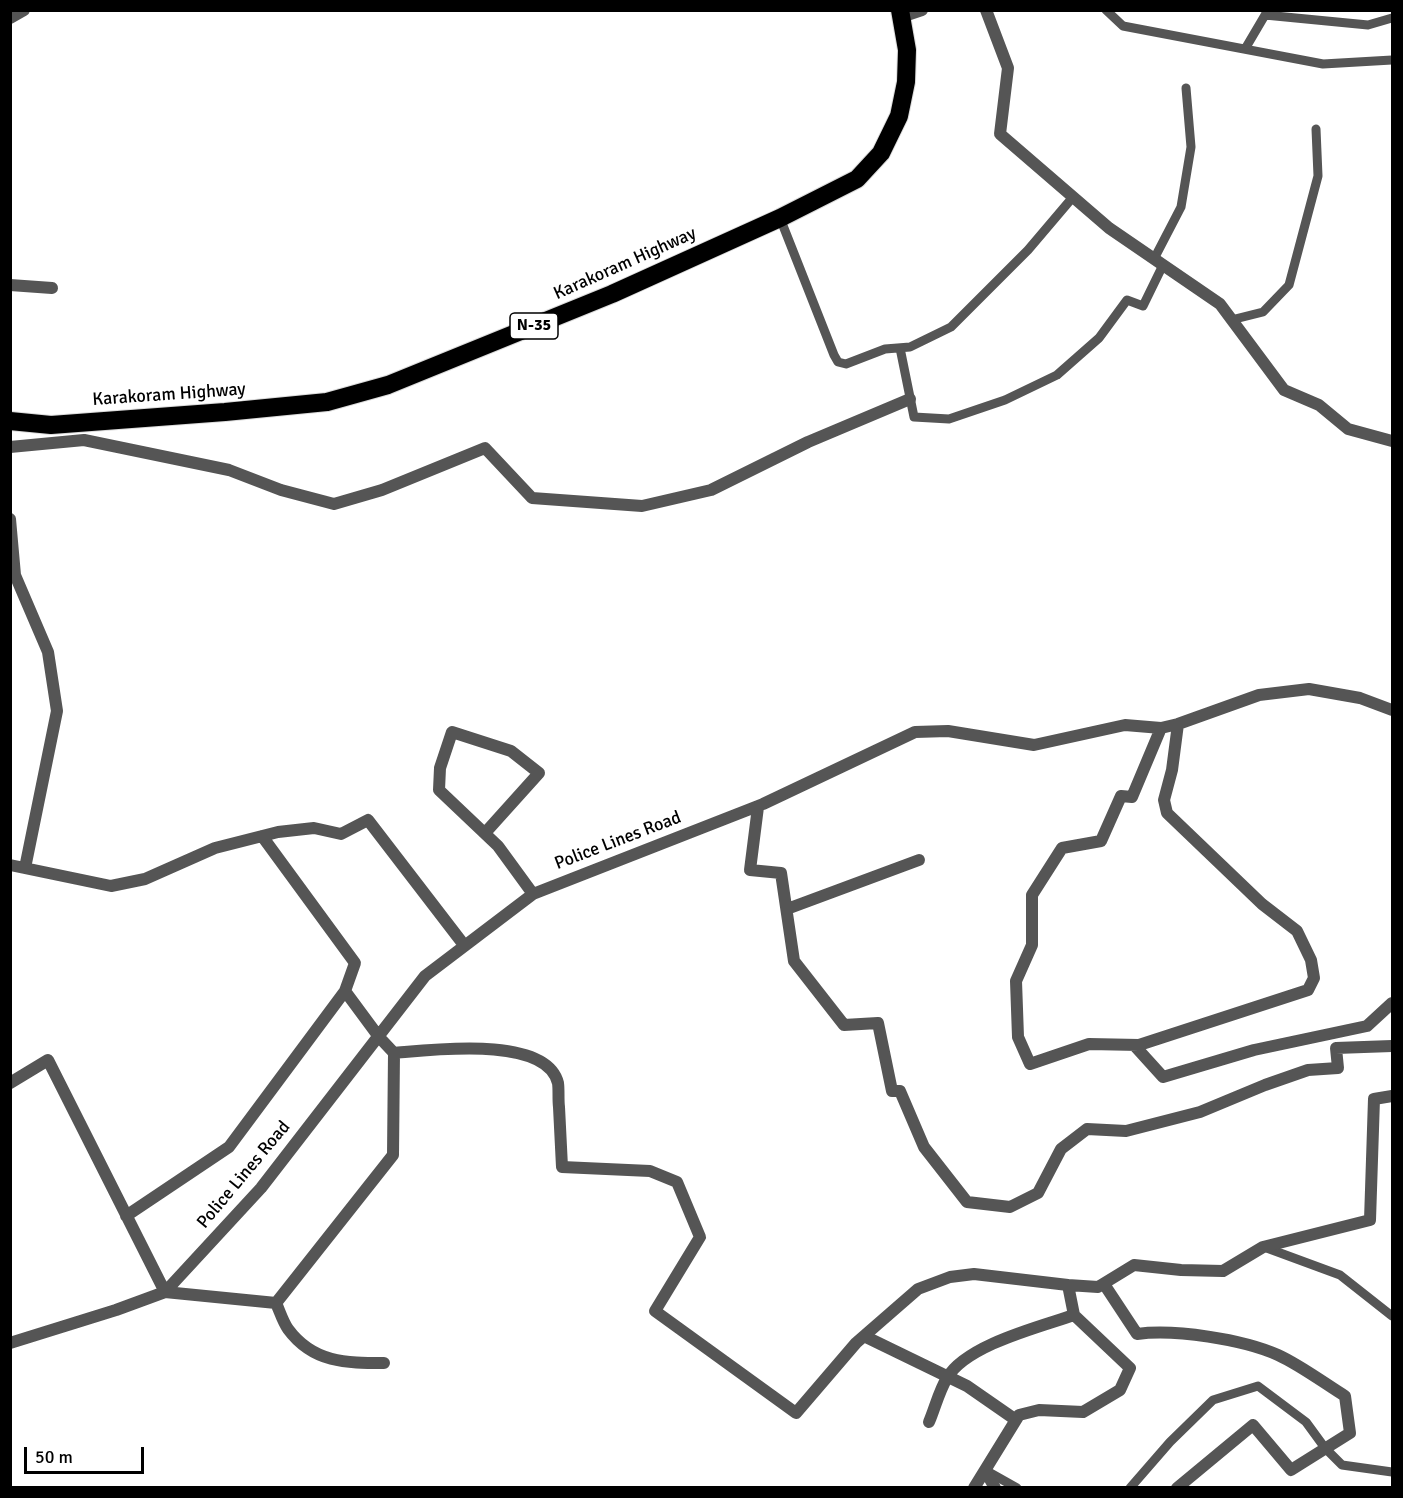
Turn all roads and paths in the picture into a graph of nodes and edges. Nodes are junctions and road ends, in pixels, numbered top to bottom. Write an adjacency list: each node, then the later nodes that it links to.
1 (24, 10): 7 (street)
2 (922, 10): 6 (street)
3 (986, 10): 13 (street)
4 (1106, 10): 9 (lane)
5 (1266, 13): 8 (lane); 9 (lane)
6 (901, 14): 14 (highway, Karakoram Highway / N-35)
7 (10, 18)
8 (1392, 18)
9 (1245, 49): 10 (lane)
10 (1392, 60)
11 (1186, 88): 15 (lane)
12 (1316, 129): 18 (lane)
13 (1073, 197): 15 (street); 19 (lane)
14 (780, 218): 19 (lane); 21 (highway, Karakoram Highway / N-35)
15 (1159, 262): 18 (street); 20 (lane)
16 (10, 285): 17 (street)
17 (52, 288)
18 (1232, 320): 22 (street)
19 (900, 348): 20 (lane)
20 (910, 399): 23 (street)
21 (10, 421)
22 (1392, 441)
23 (10, 447)
24 (10, 519): 33 (street)
25 (1392, 710): 26 (street, Police Lines Road)
26 (1178, 724): 27 (street, Police Lines Road); 40 (street)
27 (1161, 728): 28 (street, Police Lines Road); 40 (street)
28 (758, 807): 34 (street, Police Lines Road); 35 (street)
29 (485, 833): 29 (street); 34 (street)
30 (262, 836): 33 (street); 36 (street); 37 (street)
31 (919, 860): 35 (street)
32 (10, 865): 33 (street)
33 (25, 868)
34 (533, 894): 36 (street, Police Lines Road)
35 (787, 909): 41 (street)
36 (465, 945): 39 (street, Police Lines Road)
37 (345, 991): 39 (street); 45 (street)
38 (1392, 1003): 40 (street)
39 (379, 1037): 42 (street); 49 (street, Police Lines Road)
40 (1134, 1045)
41 (1392, 1046)
42 (394, 1053): 50 (street); 53 (street)
43 (10, 1083): 45 (street)
44 (1392, 1096): 46 (street)
45 (126, 1216): 49 (street)
46 (1263, 1247): 47 (street); 52 (lane)
47 (1104, 1284): 48 (street); 59 (street)
48 (1068, 1285): 51 (street); 53 (street)
49 (165, 1292): 50 (street); 54 (street, Police Lines Road)
50 (276, 1304): 55 (street)
51 (1074, 1315): 56 (street); 57 (street)
52 (1392, 1316)
53 (864, 1336): 56 (street)
54 (10, 1343)
55 (384, 1363)
56 (947, 1377): 57 (street); 58 (street)
57 (1016, 1420): 60 (street)
58 (929, 1422)
59 (1325, 1448): 61 (lane); 65 (lane); 66 (street)
60 (985, 1470): 62 (street); 63 (street); 64 (lane)
61 (1392, 1472)
62 (974, 1488)
63 (995, 1488)
64 (1017, 1488)
65 (1130, 1488)
66 (1177, 1488)

